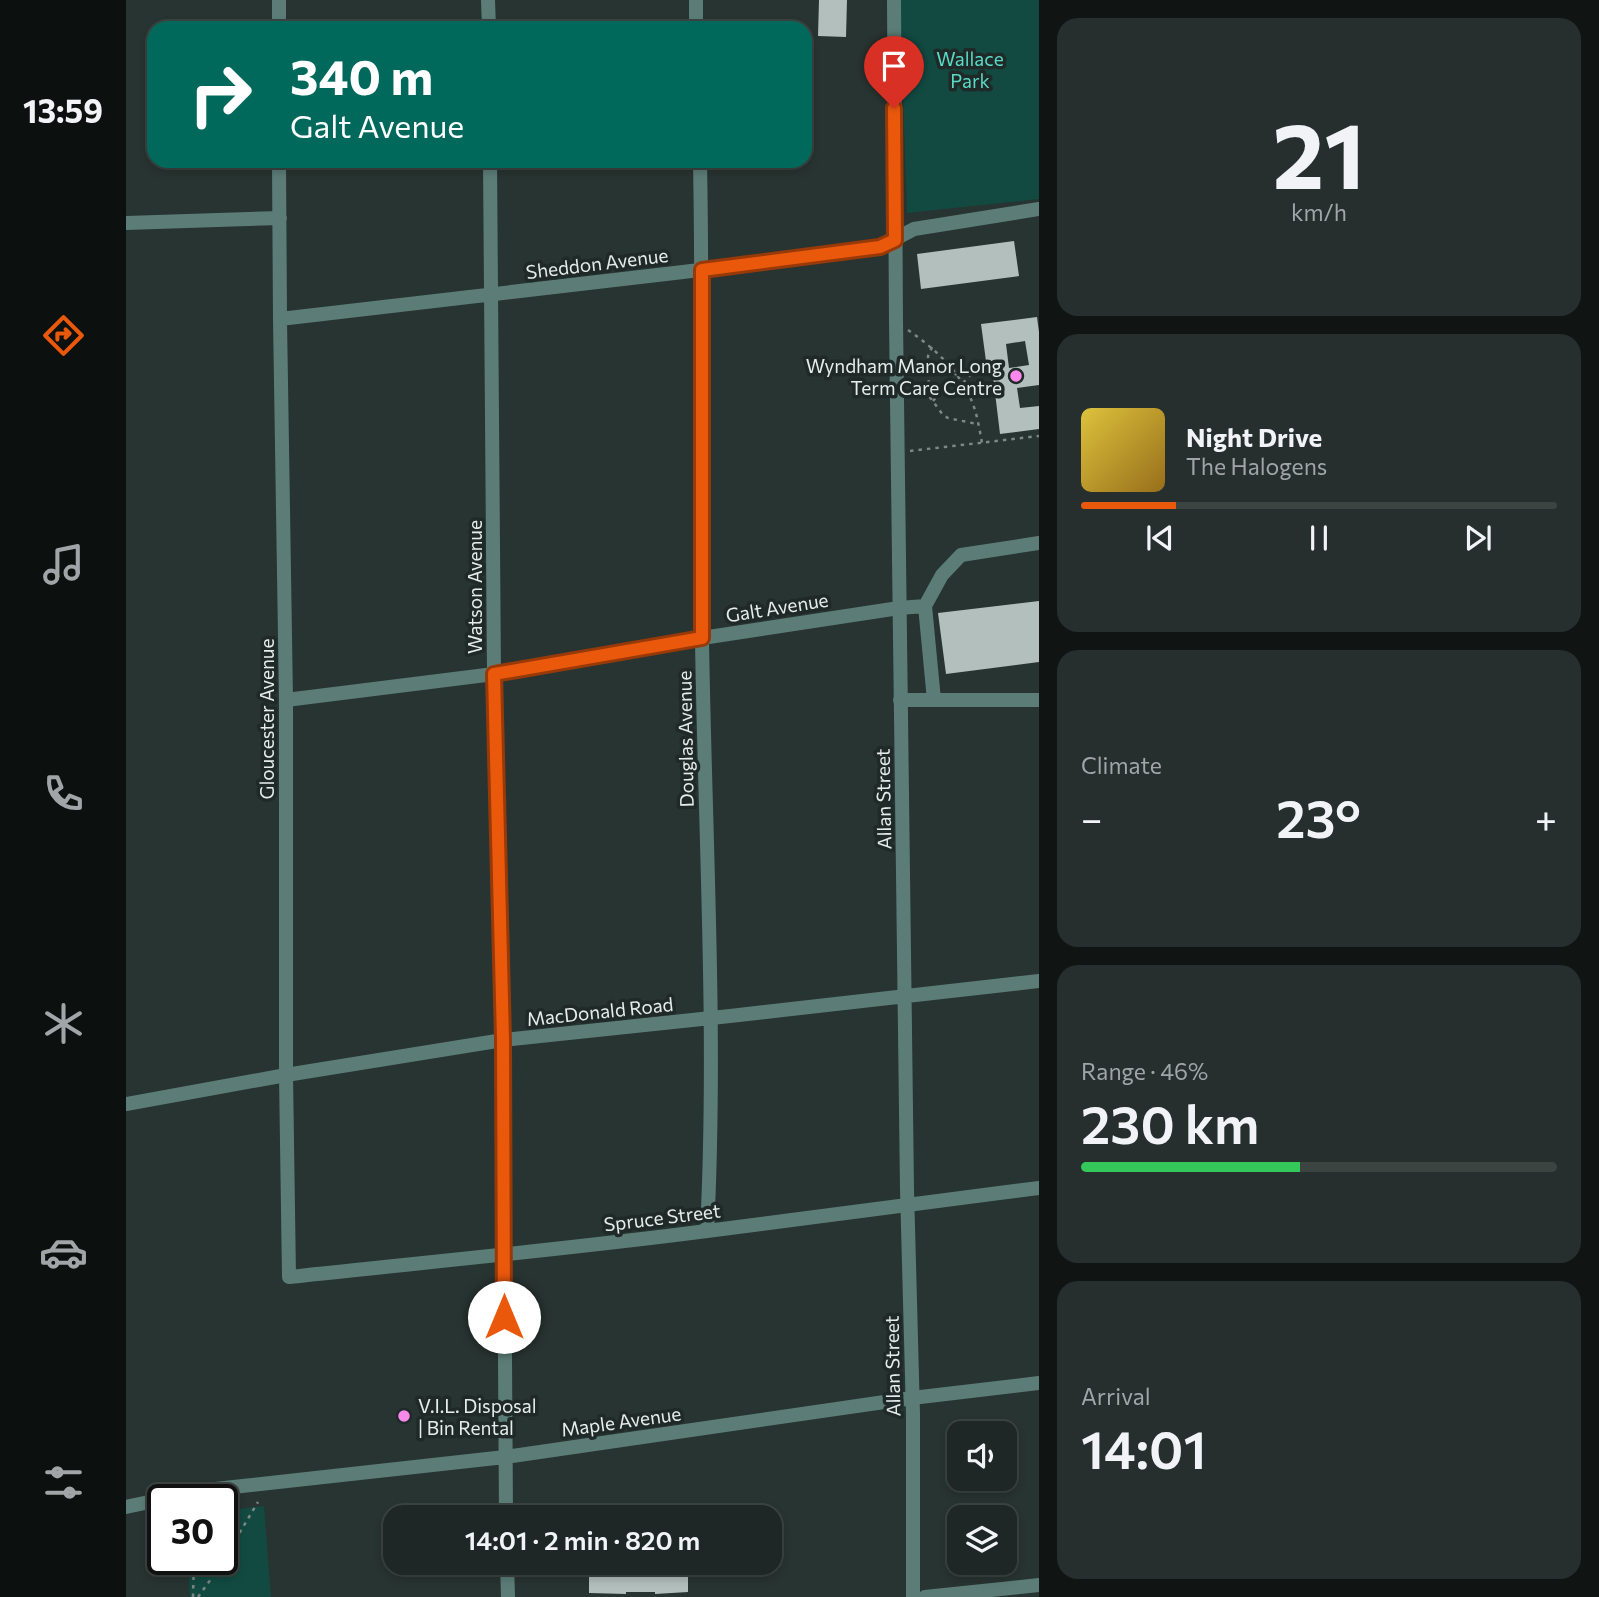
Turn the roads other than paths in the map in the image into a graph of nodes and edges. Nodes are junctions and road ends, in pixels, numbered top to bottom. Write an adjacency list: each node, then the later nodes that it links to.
1 (279, 0): 5 (street)
2 (488, 0): 6 (street)
3 (696, 0): 7 (street)
4 (894, 0): 14 (street, Allan Street)
5 (279, 21)
6 (489, 21)
7 (696, 21)
8 (279, 168): 12 (street, Gloucester Avenue)
9 (490, 168): 16 (street, Watson Avenue)
10 (700, 168): 15 (street, Douglas Avenue)
11 (1039, 209): 14 (street, Sheddon Avenue)
12 (280, 218): 13 (street); 17 (street, Gloucester Avenue)
13 (126, 223)
14 (895, 240): 15 (street, Sheddon Avenue); 20 (street, Allan Street)
15 (702, 270): 16 (street, Sheddon Avenue); 21 (street, Douglas Avenue)
16 (491, 295): 17 (street, Sheddon Avenue); 22 (street, Watson Avenue)
17 (280, 319): 23 (street, Gloucester Avenue)
18 (1039, 543): 19 (street)
19 (925, 606): 20 (street, Galt Avenue); 25 (street)
20 (899, 608): 21 (street, Galt Avenue); 24 (street, Allan Street)
21 (702, 638): 22 (street, Galt Avenue); 29 (street, Douglas Avenue)
22 (494, 674): 23 (street, Galt Avenue); 30 (street, Watson Avenue)
23 (286, 700): 31 (street, Gloucester Avenue)
24 (900, 700): 25 (street); 28 (street, Allan Street)
25 (934, 700): 26 (street)
26 (1039, 700)
27 (1039, 981): 28 (street, MacDonald Road)
28 (905, 996): 29 (street, MacDonald Road); 34 (street, Allan Street)
29 (711, 1018): 30 (street, MacDonald Road); 35 (street, Douglas Avenue)
30 (503, 1040): 31 (street, MacDonald Road); 36 (street, Watson Avenue)
31 (286, 1075): 32 (street, MacDonald Road); 37 (street, Gloucester Avenue)
32 (126, 1104)
33 (1039, 1188): 34 (street, Spruce Street)
34 (908, 1204): 35 (street, Spruce Street); 39 (street, Allan Street)
35 (707, 1231): 36 (street, Spruce Street)
36 (504, 1254): 37 (street, Spruce Street); 40 (street, Watson Avenue)
37 (289, 1277)
38 (1039, 1383): 39 (street, Maple Avenue)
39 (912, 1398): 40 (street, Maple Avenue); 46 (street, Allan Street)
40 (505, 1457): 41 (street, Watson Avenue); 42 (street, Maple Avenue)
41 (506, 1505)
42 (126, 1507)
43 (507, 1575): 45 (street)
44 (1039, 1586): 47 (street)
45 (508, 1597)
46 (913, 1597)
47 (925, 1597)

